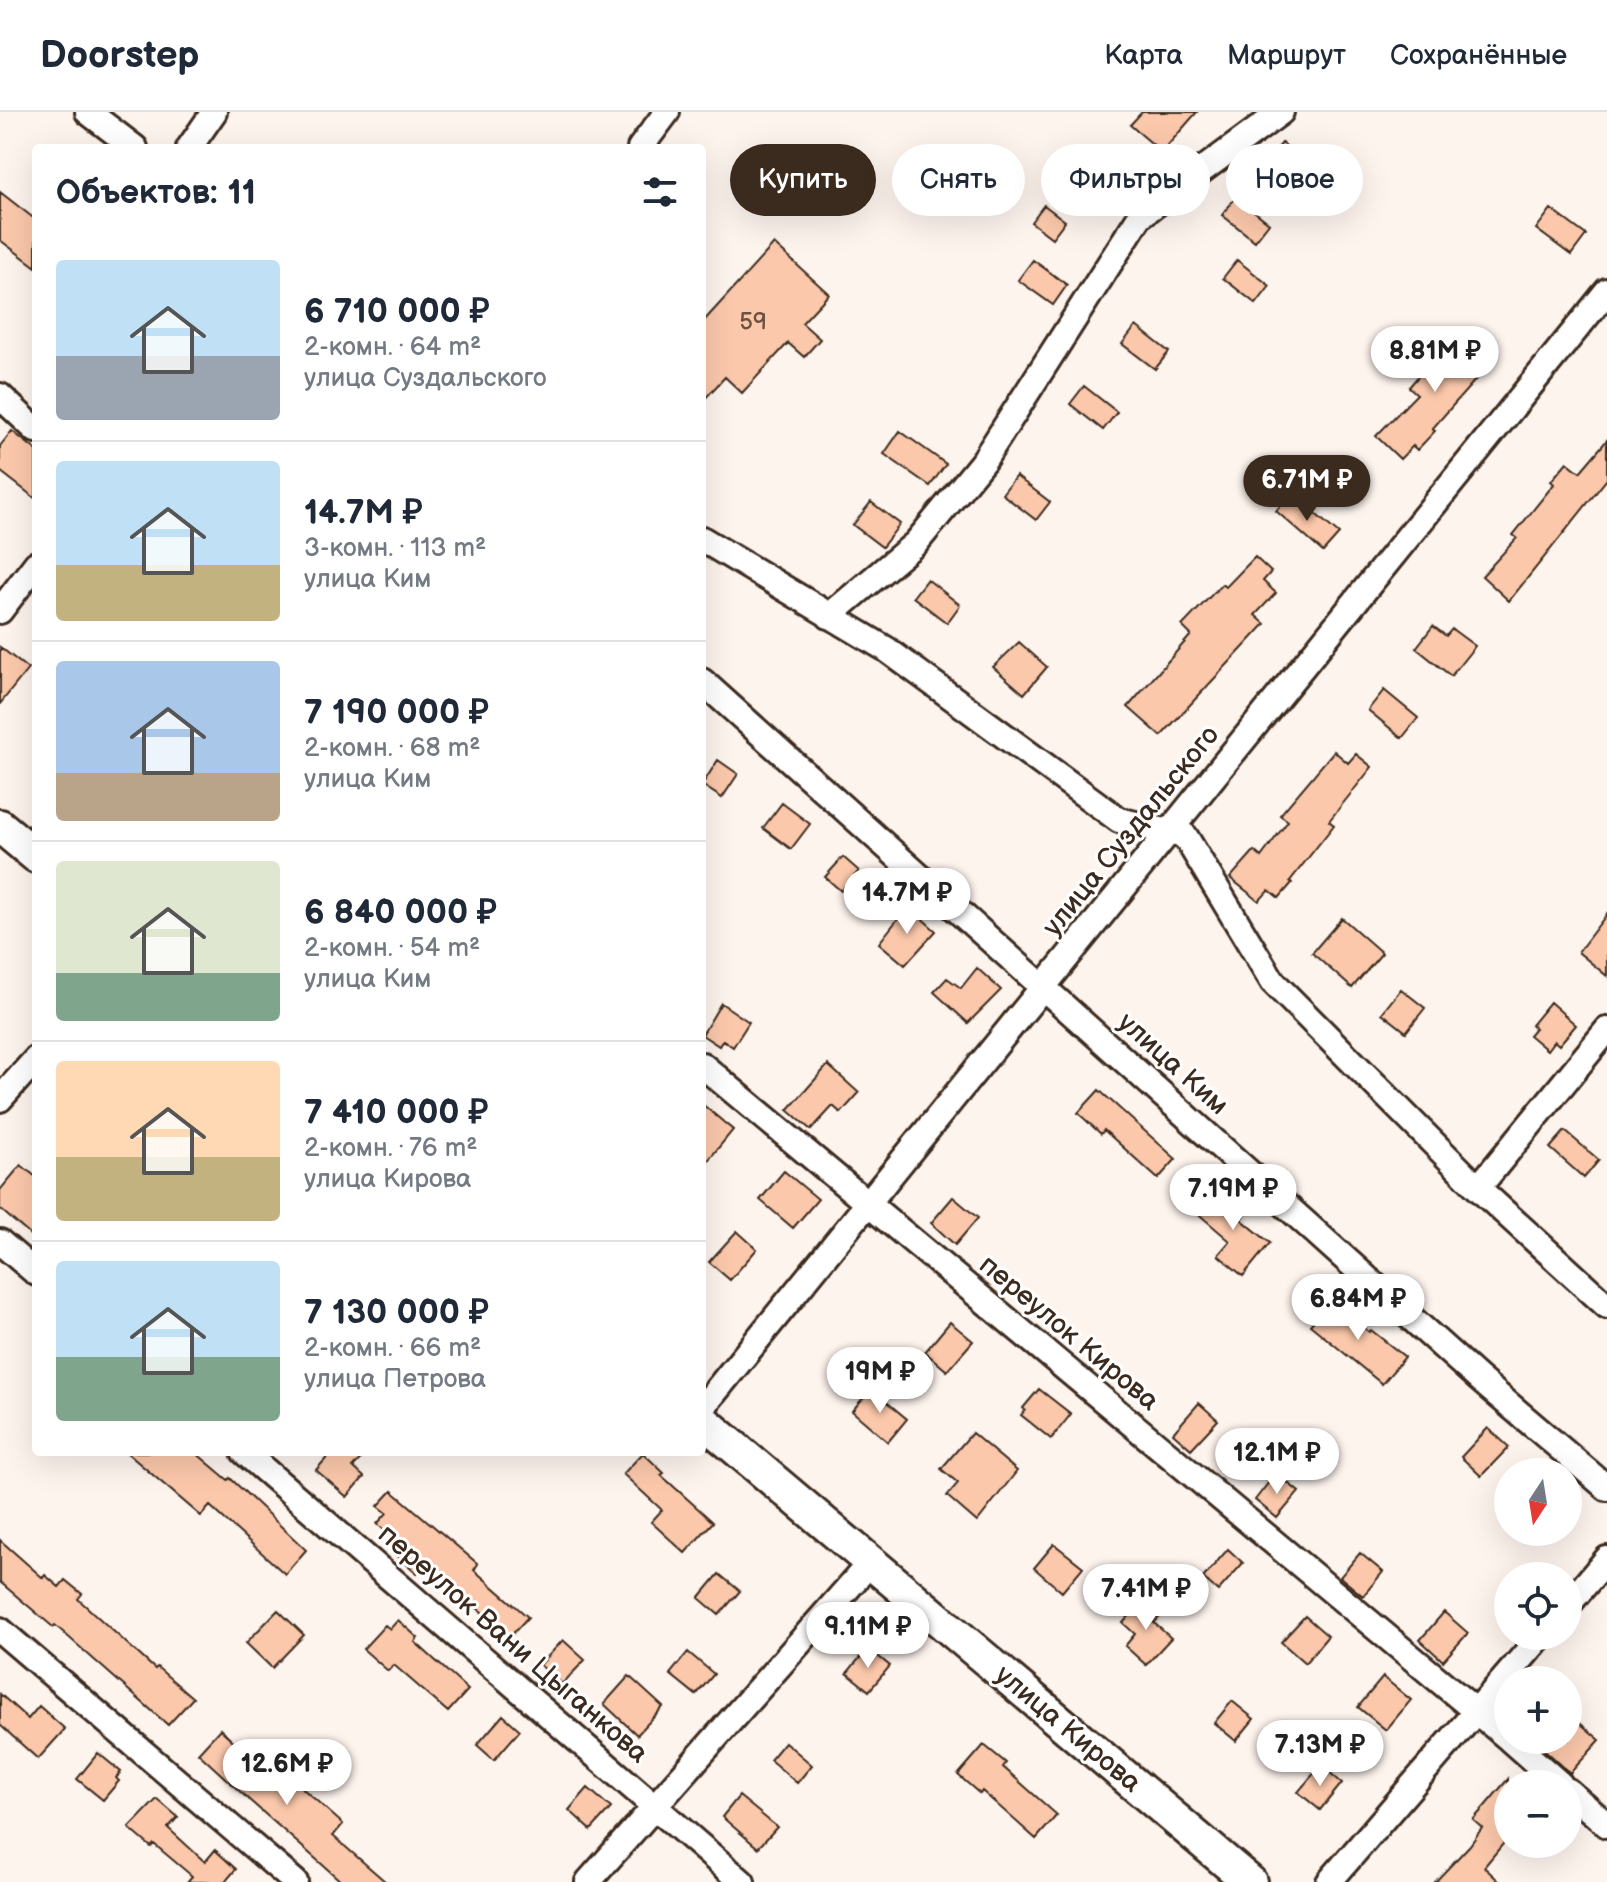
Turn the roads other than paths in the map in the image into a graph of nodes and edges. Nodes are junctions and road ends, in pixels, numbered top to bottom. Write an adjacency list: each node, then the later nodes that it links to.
1 (88, 112): 5 (street)
2 (214, 112): 6 (street)
3 (667, 112): 7 (street)
4 (1281, 112): 14 (street)
5 (130, 144)
6 (192, 144)
7 (643, 144)
8 (1607, 291): 17 (street, улица Суздальского)
9 (0, 396): 10 (street)
10 (32, 426)
11 (706, 541): 14 (street)
12 (32, 569): 13 (street)
13 (0, 611)
14 (829, 616): 17 (street)
15 (706, 685): 19 (street, улица Ким)
16 (0, 826): 18 (street)
17 (1169, 832): 19 (street, улица Суздальского); 24 (street)
18 (32, 853)
19 (1043, 988): 25 (street, улица Суздальского); 32 (street, улица Ким)
20 (1607, 1030): 24 (street)
21 (32, 1063): 23 (street)
22 (706, 1068): 25 (street, переулок Кирова)
23 (0, 1099)
24 (1478, 1188): 28 (street)
25 (867, 1204): 29 (street, улица Суздальского); 38 (street, переулок Кирова)
26 (0, 1242): 27 (street)
27 (32, 1270)
28 (1607, 1306)
29 (706, 1403)
30 (706, 1423): 34 (street, улица Кирова)
31 (249, 1456): 43 (street, переулок Вани Цыганкова)
32 (1607, 1488)
33 (1607, 1559): 35 (street)
34 (870, 1563): 43 (street); 48 (street, улица Кирова)
35 (1582, 1588)
36 (0, 1630): 45 (street)
37 (1529, 1650): 38 (street)
38 (1477, 1711): 39 (street, переулок Кирова); 49 (street)
39 (1494, 1726)
40 (1526, 1754): 41 (street, переулок Кирова)
41 (1544, 1770)
42 (1582, 1803): 44 (street)
43 (654, 1805): 46 (street); 47 (street, переулок Вани Цыганкова)
44 (1607, 1825)
45 (295, 1882)
46 (588, 1882)
47 (742, 1882)
48 (1250, 1882)
49 (1329, 1882)

